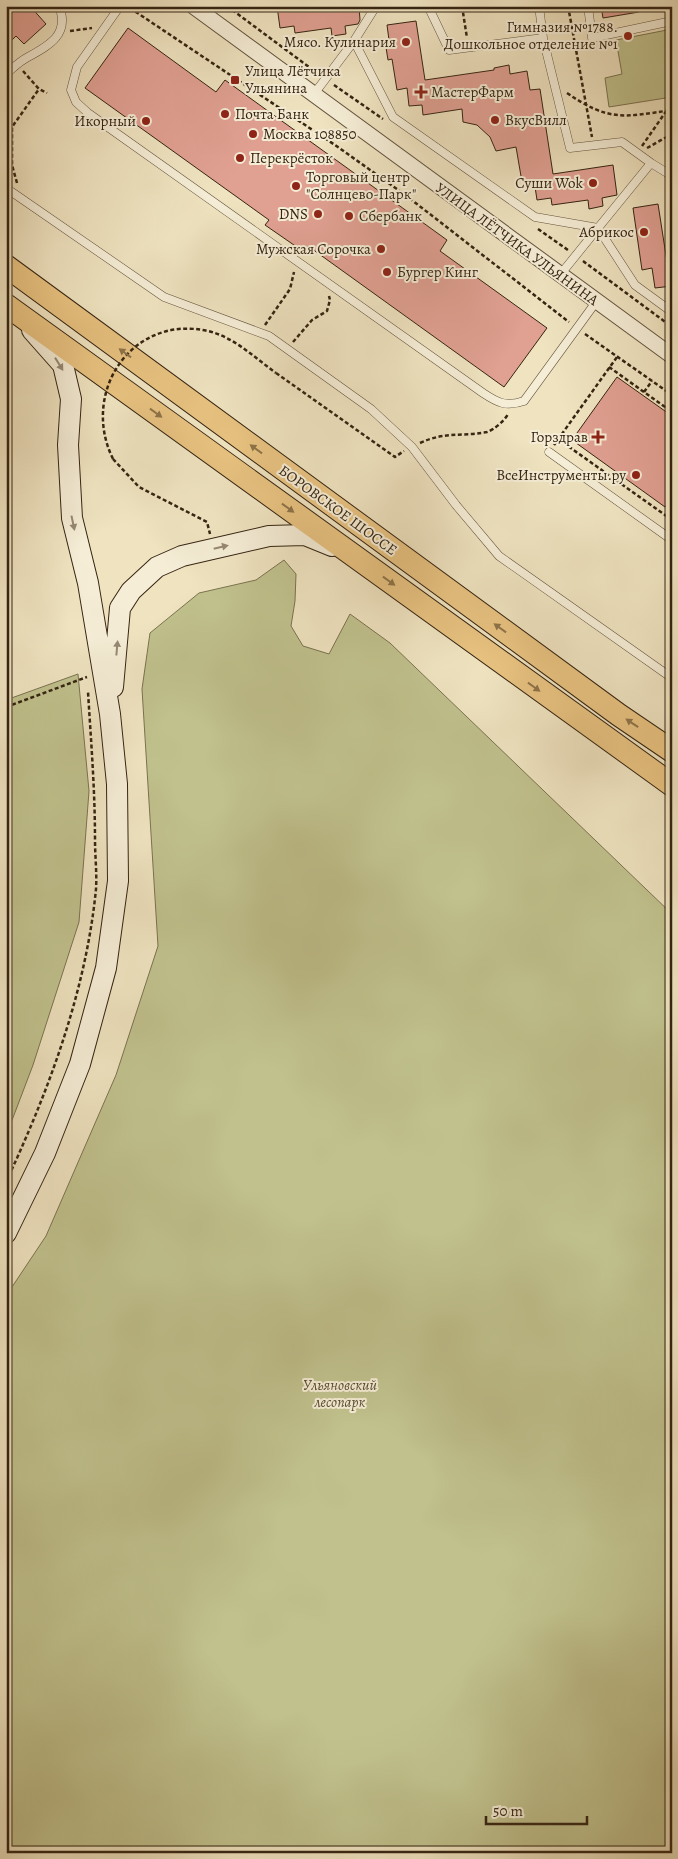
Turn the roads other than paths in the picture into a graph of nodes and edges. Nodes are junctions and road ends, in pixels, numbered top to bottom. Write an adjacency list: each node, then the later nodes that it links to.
1 (59, 6): 11 (lane)
2 (120, 6): 19 (lane)
3 (193, 6): 12 (street, УЛИЦА ЛЁТЧИКА УЛЬЯНИНА)
4 (376, 6): 10 (lane)
5 (428, 6): 9 (lane)
6 (539, 6): 9 (lane)
7 (588, 6): 8 (lane)
8 (672, 21)
9 (544, 38): 13 (lane)
10 (354, 41): 12 (lane); 16 (lane)
11 (8, 70)
12 (314, 94): 18 (street, УЛИЦА ЛЁТЧИКА УЛЬЯНИНА)
13 (651, 163): 14 (lane); 16 (lane)
14 (672, 176)
15 (6, 188): 26 (lane)
16 (598, 228): 18 (lane); 21 (lane)
17 (6, 266): 28 (main road, БОРОВСКОЕ ШОССЕ, one-way to 17)
18 (559, 276): 19 (street, УЛИЦА ЛЁТЧИКА УЛЬЯНИНА)
19 (596, 302): 22 (street, УЛИЦА ЛЁТЧИКА УЛЬЯНИНА)
20 (12, 309): 25 (main road, БОРОВСКОЕ ШОССЕ, one-way to 25); 27 (street, one-way to 27)
21 (672, 312)
22 (672, 356)
23 (549, 452): 24 (lane)
24 (672, 540)
25 (349, 553): 27 (street, one-way to 25); 29 (main road, БОРОВСКОЕ ШОССЕ, one-way to 29)
26 (672, 678)
27 (110, 714): 30 (street)
28 (672, 751)
29 (672, 785)
30 (6, 1233)

